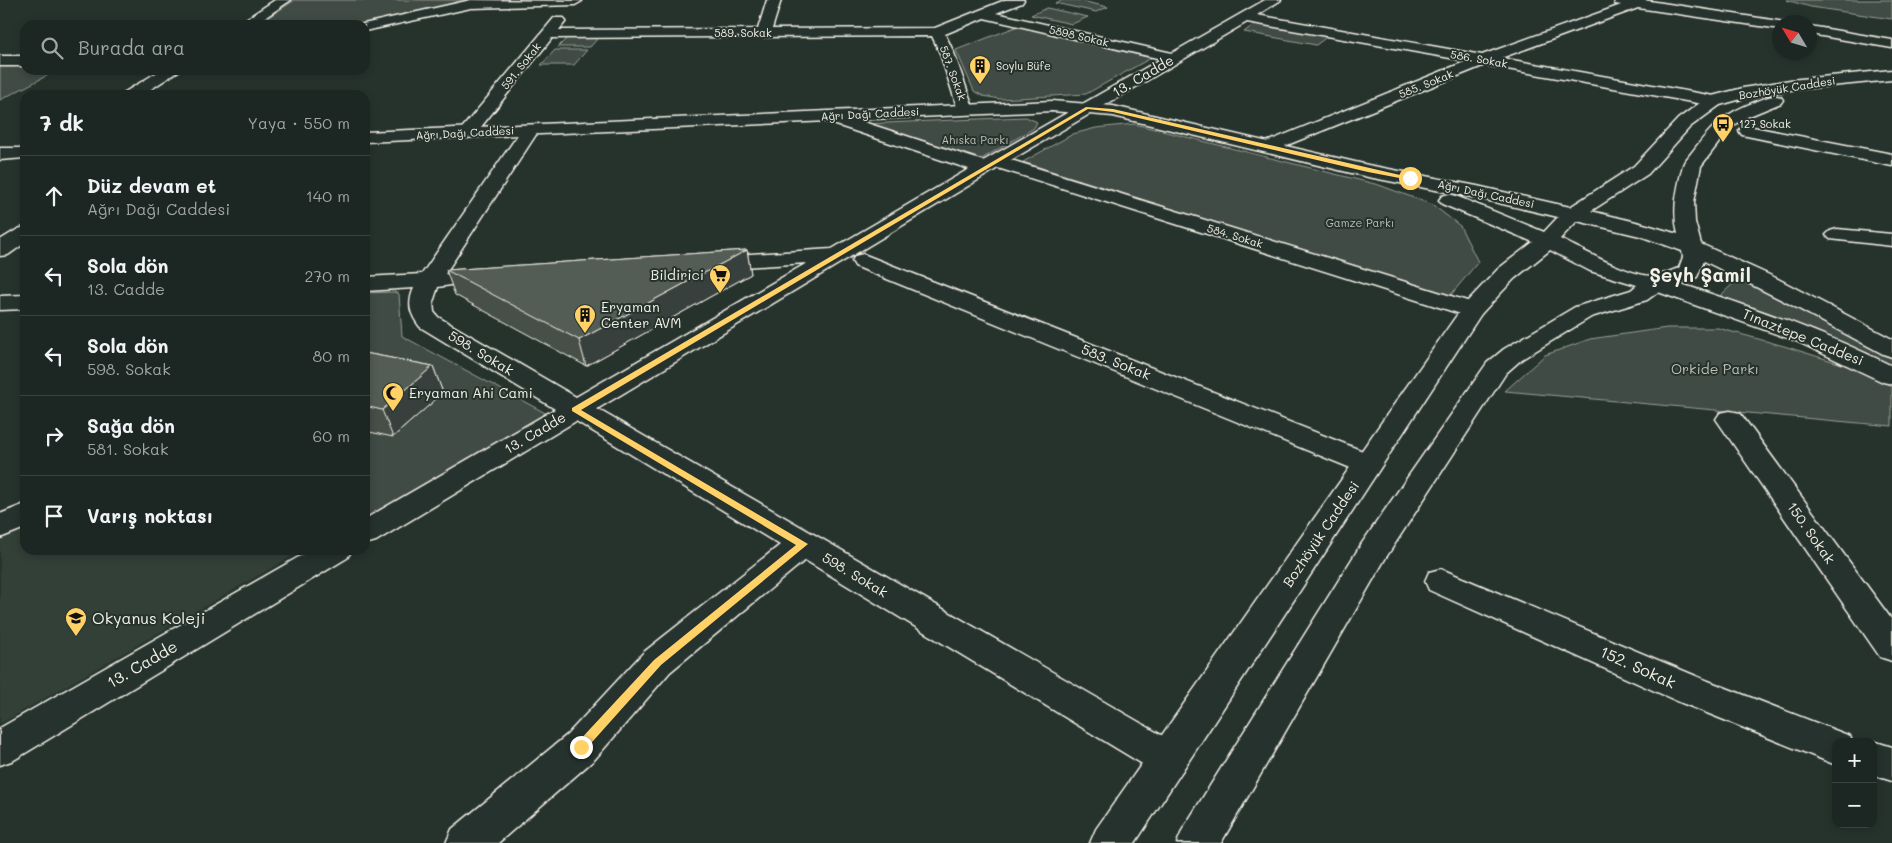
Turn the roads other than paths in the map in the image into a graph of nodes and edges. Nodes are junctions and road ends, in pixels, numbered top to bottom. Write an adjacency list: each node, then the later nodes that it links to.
1 (284, 0): 10 (street)
2 (774, 0): 14 (street)
3 (1017, 0): 8 (street, 587. Sokak)
4 (1274, 0): 9 (street, 13. Cadde)
5 (1608, 0): 7 (street)
6 (575, 1): 12 (street); 16 (street, 591. Sokak)
7 (1639, 3): 11 (street); 20 (street, 585. Sokak)
8 (982, 14): 15 (street, 587. Sokak); 18 (street, 5898 Sokak)
9 (1244, 18): 18 (street, 13. Cadde); 20 (street, 586. Sokak)
10 (252, 20)
11 (1772, 24)
12 (370, 27)
13 (1817, 31): 17 (street)
14 (764, 32): 15 (street, 589. Sokak); 16 (street, 589. Sokak)
15 (937, 32): 28 (street, 587. Sokak)
16 (548, 34): 32 (street, 591. Sokak)
17 (1892, 44)
18 (1174, 58): 27 (street, 13. Cadde)
19 (20, 60): 21 (street)
20 (1483, 60): 26 (street, 586. Sokak); 34 (street, 585. Sokak)
21 (0, 61)
22 (164, 75): 25 (street)
23 (1892, 75): 26 (street, Bozhöyük Caddesi)
24 (1892, 85): 45 (street, Bozhöyük Caddesi)
25 (139, 90)
26 (1714, 101): 40 (street, Bozhöyük Caddesi)
27 (1087, 108): 28 (street, Ağrı Dağı Caddesi); 34 (street, Ağrı Dağı Caddesi); 38 (street, 13. Cadde)
28 (966, 110): 29 (street, Ağrı Dağı Caddesi)
29 (827, 116): 30 (street, Ağrı Dağı Caddesi); 38 (street, 584. Sokak)
30 (530, 130): 32 (street, Ağrı Dağı Caddesi); 51 (street, 598. Sokak)
31 (1748, 131): 37 (street)
32 (467, 133): 33 (street, Ağrı Dağı Caddesi)
33 (370, 138)
34 (1270, 147): 39 (street, Ağrı Dağı Caddesi)
35 (20, 153): 36 (street)
36 (0, 154)
37 (1892, 160)
38 (991, 165): 47 (street, 13. Cadde); 56 (street, 584. Sokak)
39 (1368, 171): 40 (street, Ağrı Dağı Caddesi); 44 (street, Ağrı Dağı Caddesi)
40 (1574, 214): 44 (street, Bozhöyük Caddesi); 45 (street, Ağrı Dağı Caddesi)
41 (1837, 235): 43 (street)
42 (20, 236): 46 (street)
43 (1892, 240)
44 (1548, 241): 52 (street, Ağrı Dağı Caddesi); 56 (street, Bozhöyük Caddesi)
45 (1690, 247): 52 (street, Bozhöyük Caddesi); 57 (street, Tınaztepe Caddesi)
46 (0, 250)
47 (839, 254): 49 (street); 59 (street, 13. Cadde)
48 (863, 261): 61 (street, 583. Sokak)
49 (692, 264)
50 (468, 278): 51 (street)
51 (429, 281): 53 (street); 59 (street, 598. Sokak)
52 (1655, 283): 58 (street, Tınaztepe Caddesi); 76 (street)
53 (370, 284)
54 (20, 302): 55 (street)
55 (0, 303)
56 (1472, 310): 61 (street, Bozhöyük Caddesi)
57 (1892, 349)
58 (1892, 376)
59 (575, 410): 64 (street, 13. Cadde); 65 (street, 598. Sokak)
60 (1730, 419): 68 (street, 150. Sokak)
61 (1368, 464): 72 (street, Bozhöyük Caddesi)
62 (20, 518): 63 (street)
63 (0, 527)
64 (370, 530)
65 (803, 544): 72 (street, 598. Sokak); 74 (street)
66 (328, 555): 70 (street, 13. Cadde)
67 (1441, 581): 69 (street, 152. Sokak)
68 (1892, 646)
69 (1832, 746)
70 (0, 748)
71 (1877, 759): 73 (street)
72 (1168, 760): 75 (street, Bozhöyük Caddesi)
73 (1892, 764)
74 (467, 843)
75 (1111, 843)
76 (1198, 843)

